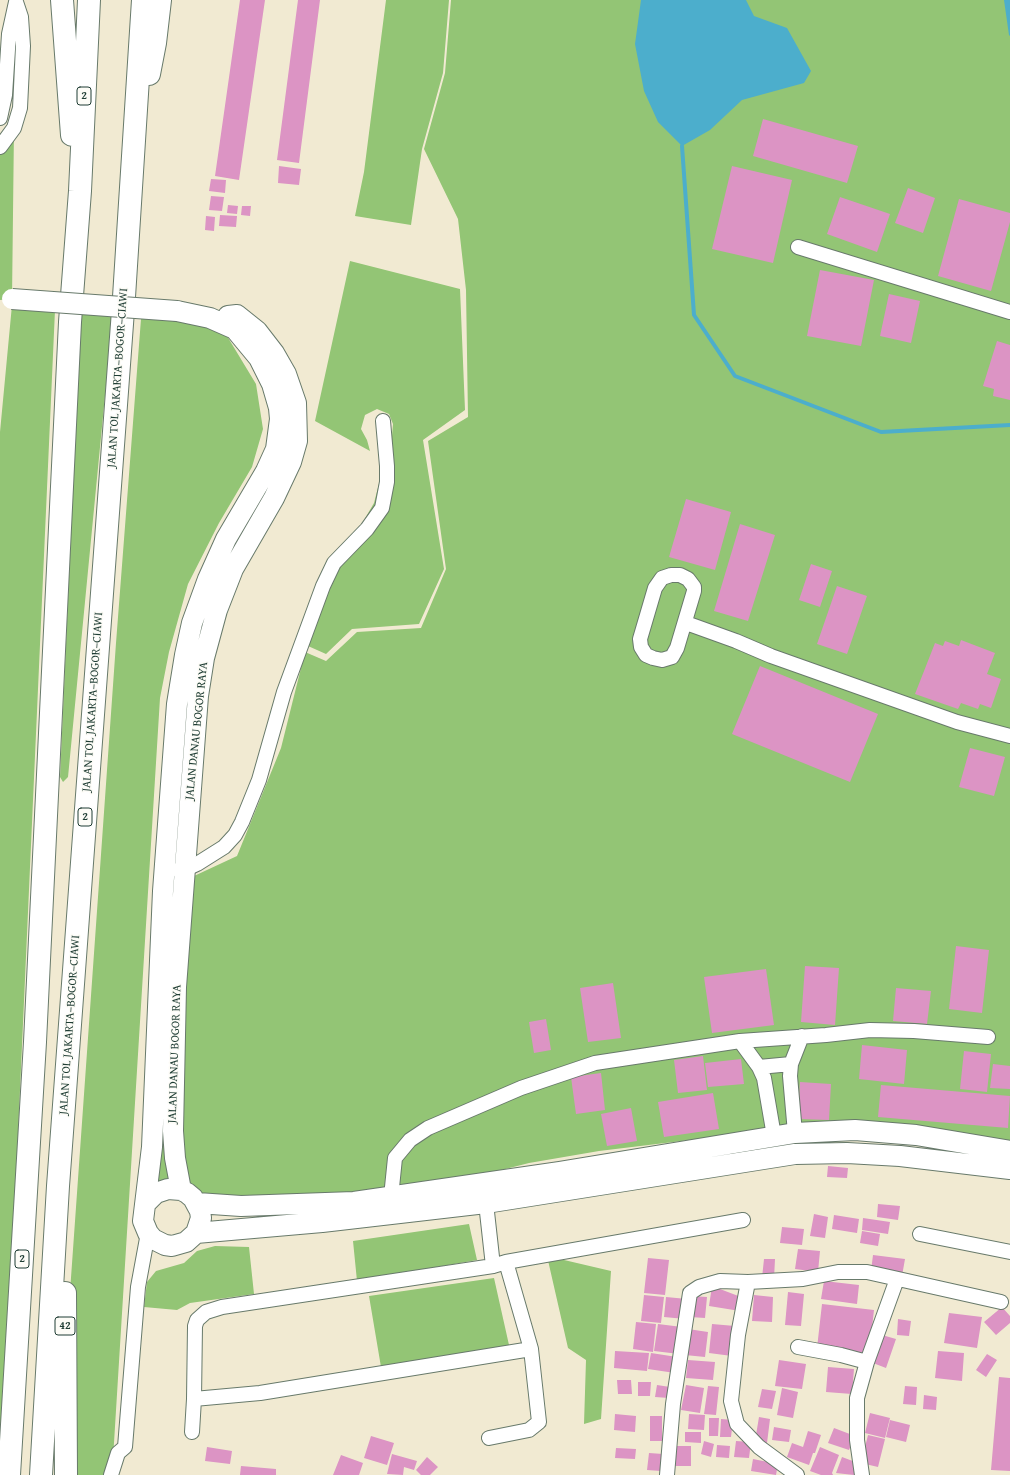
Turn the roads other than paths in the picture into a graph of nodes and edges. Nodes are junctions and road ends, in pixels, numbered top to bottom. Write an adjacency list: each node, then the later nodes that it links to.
1 (62, 0): 10 (highway)
2 (89, 0): 10 (highway, 2)
3 (142, 0): 9 (highway, JALAN TOL JAKARTA–BOGOR–CIAWI / 2)
4 (160, 0): 9 (highway)
5 (16, 1): 6 (street); 8 (street)
6 (3, 66): 7 (street)
7 (0, 118)
8 (0, 146)
9 (131, 160): 27 (highway, JALAN TOL JAKARTA–BOGOR–CIAWI / 2)
10 (80, 191): 48 (highway, 2)
11 (798, 247): 13 (street)
12 (6, 300): 17 (street, JALAN DANAU BOGOR RAYA, bridge)
13 (1010, 312)
14 (383, 421): 17 (street)
15 (686, 623): 15 (street); 16 (street)
16 (1010, 736)
17 (174, 870): 28 (street, JALAN DANAU BOGOR RAYA); 30 (street, JALAN DANAU BOGOR RAYA)
18 (802, 1036): 19 (street); 20 (street); 21 (street)
19 (988, 1038)
20 (740, 1041): 22 (street); 29 (street)
21 (791, 1064): 22 (street); 23 (street)
22 (760, 1066): 24 (street)
23 (795, 1134): 24 (street); 25 (street)
24 (774, 1136): 29 (street)
25 (1010, 1152)
26 (1010, 1170): 32 (street)
27 (59, 1176): 49 (highway, JALAN TOL JAKARTA–BOGOR–CIAWI / 2); 50 (highway, 42)
28 (181, 1190): 30 (street); 31 (street)
29 (391, 1197): 31 (street)
30 (147, 1202): 34 (street)
31 (197, 1203): 35 (street)
32 (486, 1203): 35 (street); 38 (street)
33 (743, 1220): 38 (street)
34 (148, 1233): 35 (street); 51 (street)
35 (196, 1233)
36 (920, 1234): 37 (street)
37 (1010, 1252)
38 (500, 1264): 43 (street); 45 (street)
39 (897, 1279): 40 (street); 41 (street); 44 (street)
40 (748, 1282): 52 (street); 53 (street)
41 (1001, 1302)
42 (798, 1348): 44 (street)
43 (531, 1349): 45 (street); 47 (street)
44 (867, 1362): 54 (street)
45 (194, 1400): 46 (street)
46 (192, 1432)
47 (489, 1438)
48 (9, 1475)
49 (41, 1475)
50 (66, 1475)
51 (111, 1475)
52 (667, 1475)
53 (798, 1475)
54 (862, 1475)

